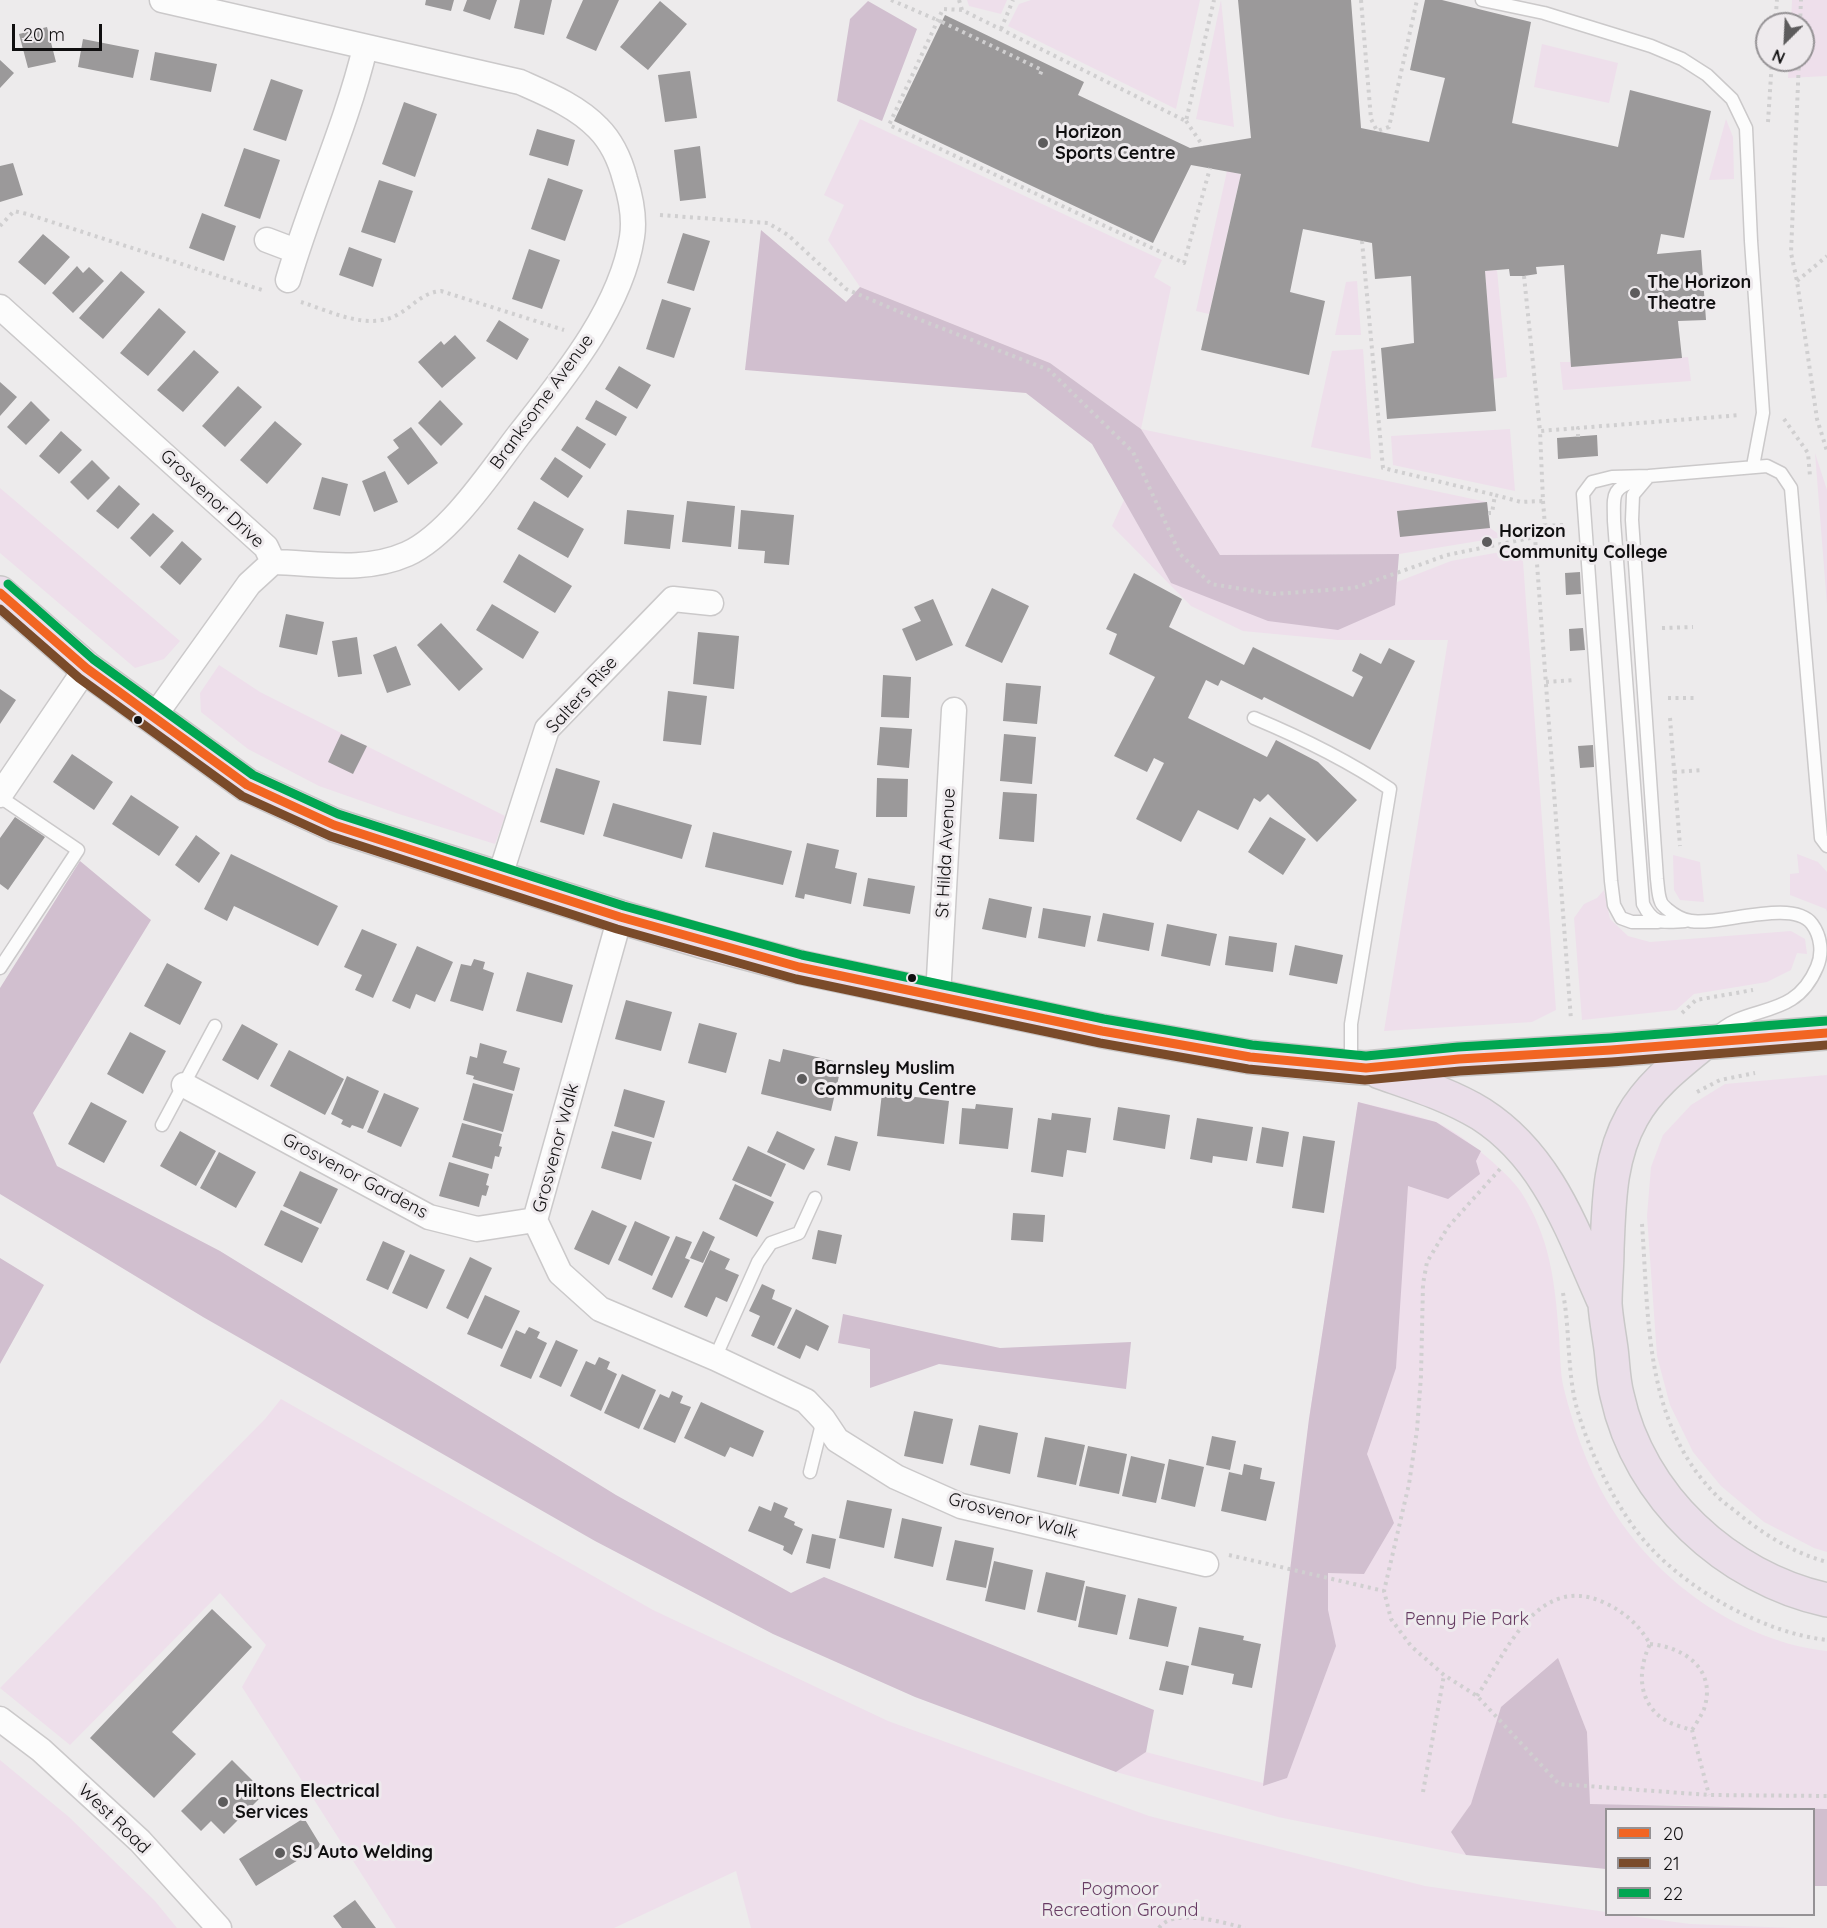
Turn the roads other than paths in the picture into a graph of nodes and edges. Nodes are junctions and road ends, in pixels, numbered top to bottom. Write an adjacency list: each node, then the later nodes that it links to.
1 (162, 0): 3 (street, Branksome Avenue)
2 (1482, 0): 8 (lane)
3 (365, 48): 5 (street); 10 (street, Branksome Avenue)
4 (267, 240): 5 (street)
5 (296, 252): 6 (street)
6 (288, 280)
7 (0, 307): 10 (street, Grosvenor Drive)
8 (1752, 466): 9 (lane); 18 (lane)
9 (1648, 476): 21 (lane); 22 (lane); 22 (lane)
10 (273, 562): 15 (street, Grosvenor Drive)
11 (0, 592): 13 (highway)
12 (711, 603): 19 (street, Salters Rise)
13 (86, 668): 15 (highway); 17 (street)
14 (954, 710): 24 (street, St Hilda Avenue)
15 (153, 718): 19 (highway)
16 (1254, 718): 28 (lane)
17 (0, 796): 23 (lane)
18 (1827, 846)
19 (499, 879): 20 (highway)
20 (620, 917): 24 (highway); 32 (street, Grosvenor Walk)
21 (1692, 921): 22 (lane); 27 (lane)
22 (1658, 922)
23 (0, 968)
24 (938, 996): 28 (highway)
25 (215, 1026): 29 (lane)
26 (1827, 1033): 27 (highway)
27 (1706, 1042): 28 (highway); 33 (highway)
28 (1359, 1067): 33 (highway)
29 (184, 1085): 30 (lane); 32 (street, Grosvenor Gardens)
30 (162, 1125)
31 (815, 1198): 34 (lane)
32 (535, 1220): 34 (street, Grosvenor Walk)
33 (1605, 1304): 38 (highway)
34 (715, 1358): 35 (street, Grosvenor Walk)
35 (823, 1419): 36 (lane); 37 (street, Grosvenor Walk)
36 (810, 1472)
37 (1206, 1564)
38 (1827, 1600)
39 (0, 1719): 40 (street, West Road)
40 (219, 1928)

